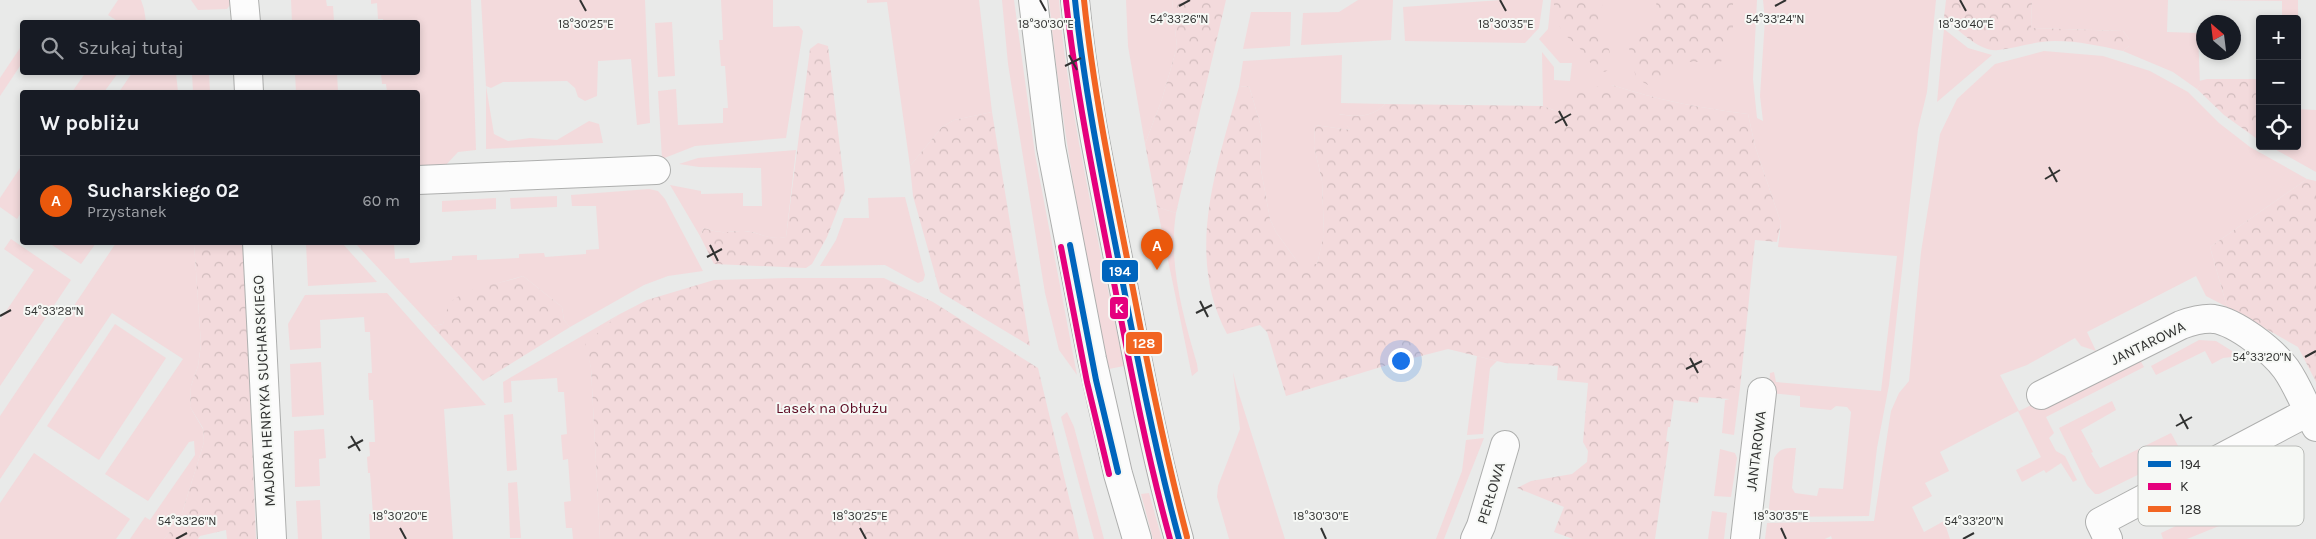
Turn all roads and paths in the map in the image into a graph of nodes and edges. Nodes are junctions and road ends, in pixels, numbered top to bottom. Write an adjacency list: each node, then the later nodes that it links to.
1 (244, 0): 4 (street)
2 (1033, 0): 17 (street)
3 (1075, 0): 18 (street)
4 (246, 20)
5 (248, 75): 6 (street)
6 (249, 90)
7 (656, 170): 8 (street)
8 (420, 180)
9 (257, 245): 16 (street, MAJORA HENRYKA SUCHARSKIEGO)
10 (1762, 392): 20 (street, JANTAROWA)
11 (2041, 395): 12 (street, JANTAROWA)
12 (2312, 419): 14 (street, JANTAROWA)
13 (1505, 446): 19 (street, PERŁOWA)
14 (2256, 446)
15 (2138, 504): 21 (street, JANTAROWA)
16 (272, 539)
17 (1137, 539)
18 (1179, 539)
19 (1475, 539)
20 (1745, 539)
21 (2108, 539)

